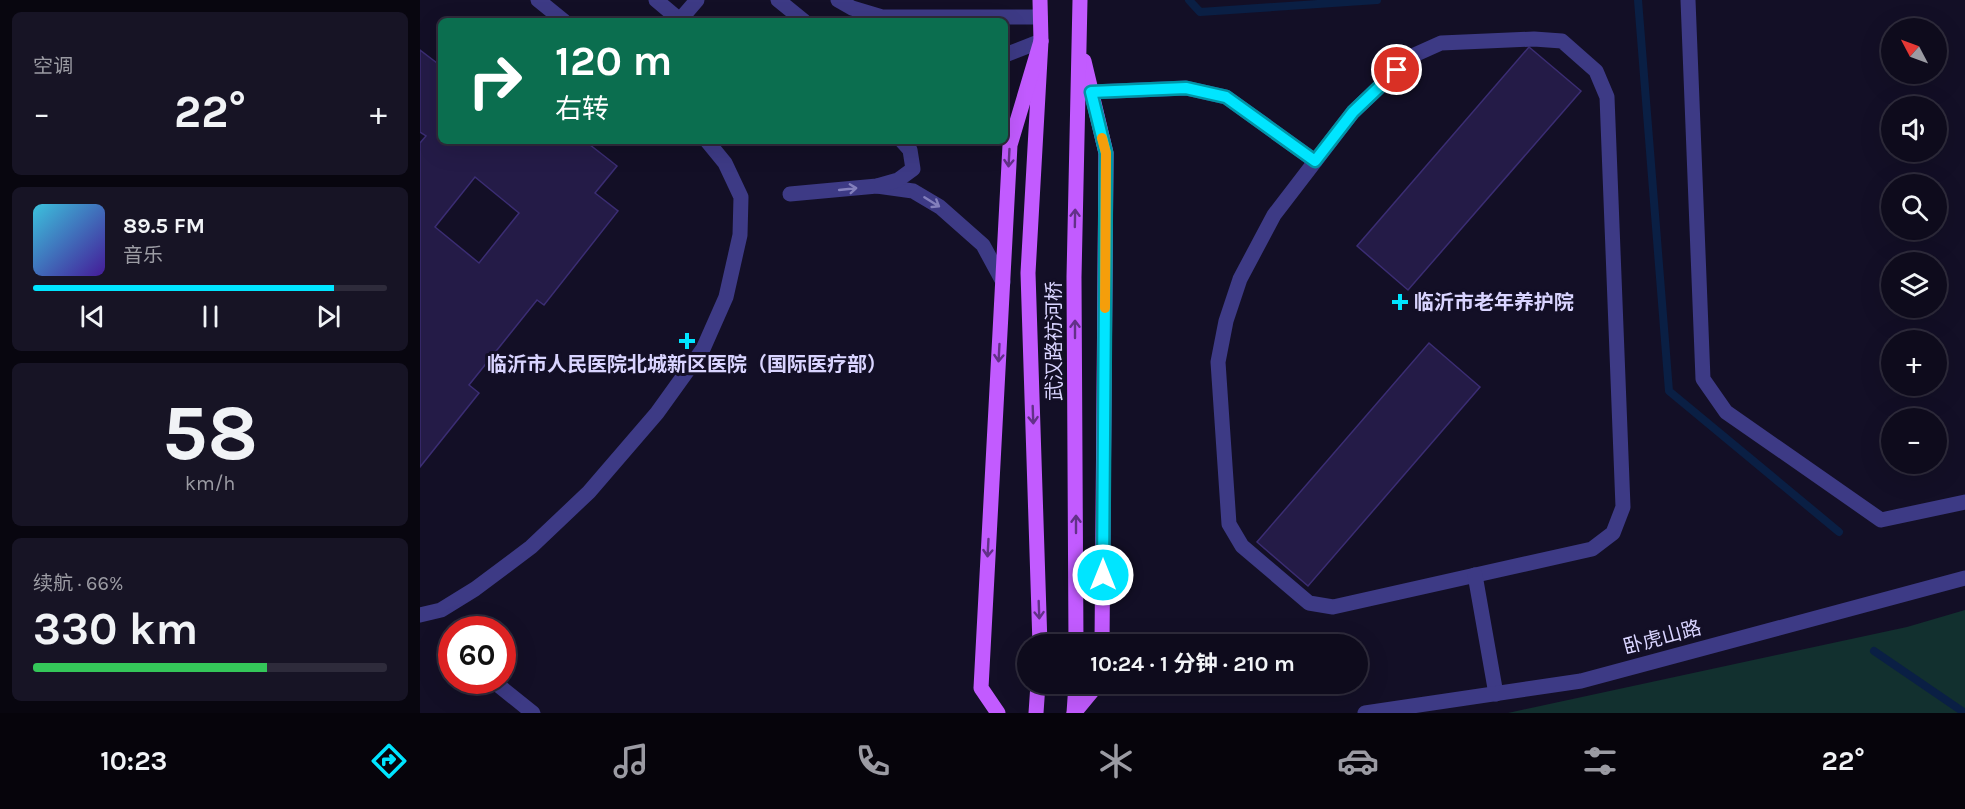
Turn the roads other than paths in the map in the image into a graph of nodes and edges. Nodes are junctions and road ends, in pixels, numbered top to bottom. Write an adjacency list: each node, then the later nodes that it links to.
1 (538, 0): 10 (street)
2 (656, 0): 11 (street)
3 (697, 0): 12 (street)
4 (778, 0): 13 (street)
5 (838, 0): 9 (street)
6 (1040, 0): 9 (main road)
7 (1080, 0): 14 (main road)
8 (1688, 0): 24 (street)
9 (1040, 17): 15 (main road)
10 (560, 18)
11 (677, 18)
12 (682, 18)
13 (800, 18)
14 (1079, 37): 17 (main road); 29 (main road, 武汉路祊河桥, one-way to 14)
15 (1041, 41): 16 (street); 23 (main road, one-way to 23); 28 (main road, 武汉路祊河桥, one-way to 28)
16 (1008, 54)
17 (1091, 92): 20 (street); 30 (main road)
18 (709, 144): 27 (street)
19 (905, 144): 21 (street)
20 (1315, 161): 25 (street); 25 (street)
21 (877, 186): 22 (street, one-way to 21); 23 (street, one-way to 23)
22 (790, 194)
23 (1003, 282): 38 (main road, one-way to 38)
24 (1965, 502)
25 (1475, 575): 36 (street)
26 (1965, 578): 36 (street, 卧虎山路)
27 (420, 615)
28 (1040, 634)
29 (1076, 634)
30 (1102, 634)
31 (509, 694): 37 (street)
32 (1037, 694): 39 (main road)
33 (1075, 694): 40 (main road, bridge)
34 (1078, 694): 41 (main road)
35 (1090, 694): 40 (main road)
36 (1496, 694): 42 (street, 卧虎山路)
37 (533, 713)
38 (998, 713)
39 (1036, 713)
40 (1074, 713)
41 (1085, 713)
42 (1365, 713)

